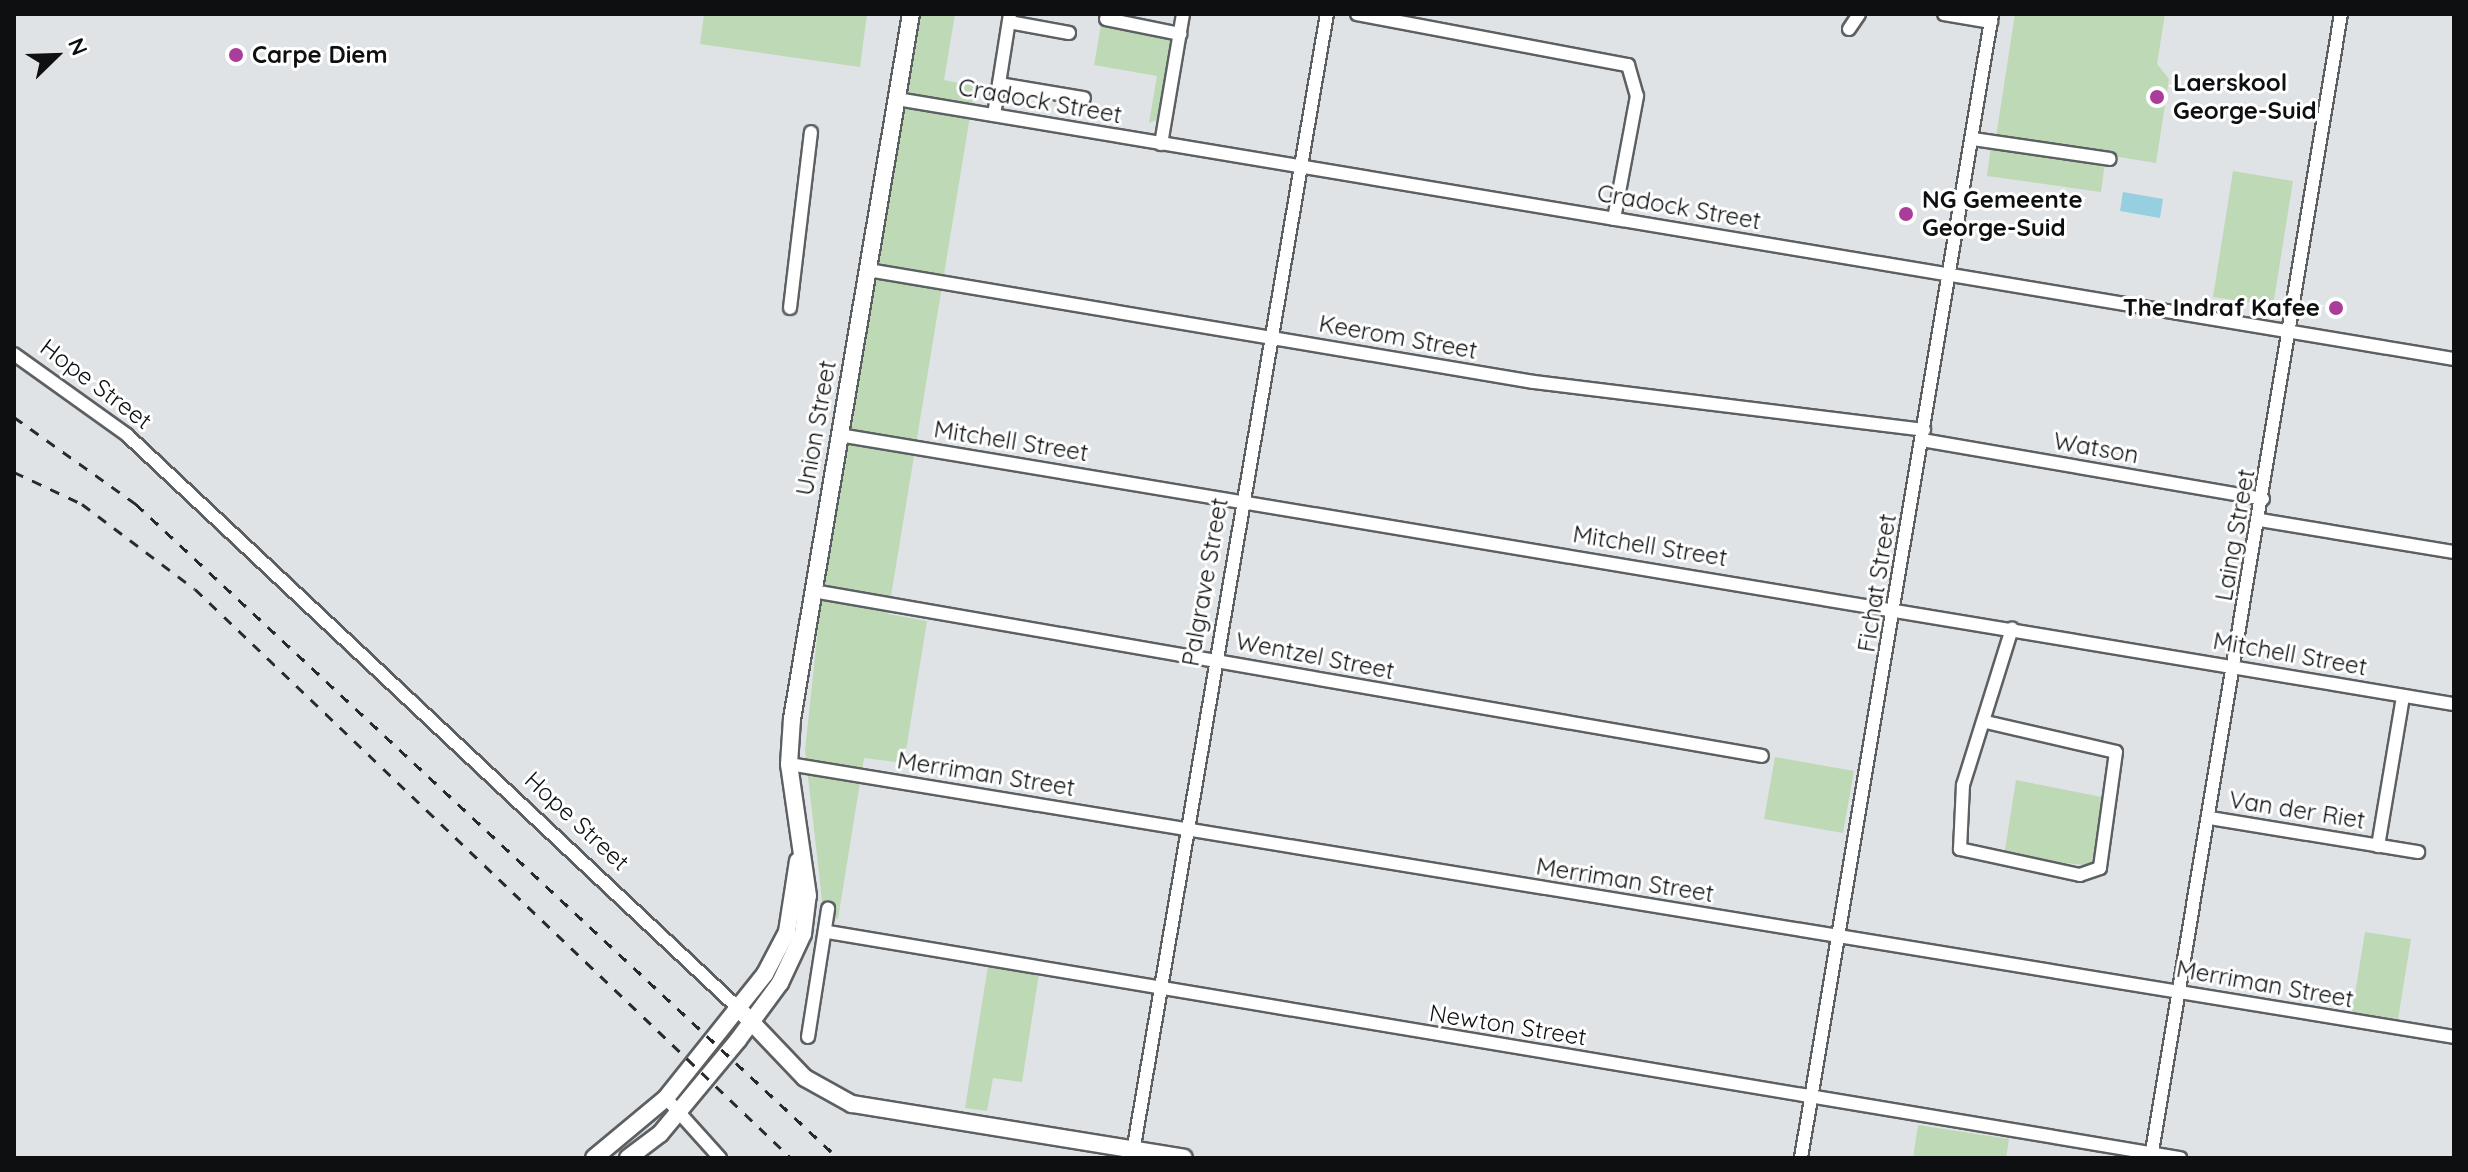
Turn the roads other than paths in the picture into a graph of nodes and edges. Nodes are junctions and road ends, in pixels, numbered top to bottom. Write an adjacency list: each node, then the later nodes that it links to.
1 (911, 14): 16 (street, Union Street)
2 (1183, 14): 13 (street)
3 (1327, 14): 22 (street, Palgrave Street)
4 (1357, 14): 23 (street)
5 (1859, 14): 11 (street)
6 (1944, 14): 9 (street)
7 (2341, 14): 27 (street, Laing Street)
8 (1010, 18): 12 (street); 14 (street)
9 (1991, 18): 19 (street, Fichat Street)
10 (1106, 19): 13 (street)
11 (1849, 29)
12 (1069, 33)
13 (1180, 34): 20 (street)
14 (999, 84): 15 (street); 17 (street)
15 (1084, 98)
16 (897, 99): 17 (street, Cradock Street); 24 (street, Union Street)
17 (994, 115): 20 (street, Cradock Street)
18 (811, 132): 26 (street)
19 (1973, 139): 21 (street); 25 (street, Fichat Street)
20 (1161, 144): 22 (street, Cradock Street)
21 (2110, 159)
22 (1298, 166): 23 (street, Cradock Street); 28 (street, Palgrave Street)
23 (1614, 219): 25 (street, Cradock Street)
24 (868, 270): 28 (street, Keerom Street); 31 (street, Union Street)
25 (1948, 275): 27 (street, Cradock Street); 32 (street, Fichat Street)
26 (790, 308)
27 (2290, 331): 30 (street, Cradock Street); 33 (street, Laing Street)
28 (1268, 337): 32 (street, Keerom Street); 34 (street, Palgrave Street)
29 (14, 354): 57 (street, Hope Street)
30 (2454, 359)
31 (839, 435): 34 (street, Mitchell Street); 37 (street, Union Street)
32 (1923, 435): 33 (street, Watson); 38 (street, Fichat Street)
33 (2263, 499): 35 (street, Laing Street)
34 (1241, 500): 38 (street, Mitchell Street); 40 (street, Palgrave Street)
35 (2260, 520): 36 (street); 41 (street, Laing Street)
36 (2454, 552)
37 (813, 591): 40 (street, Wentzel Street); 46 (street, Union Street)
38 (1896, 610): 39 (street, Mitchell Street); 54 (street, Fichat Street)
39 (2012, 629): 41 (street, Mitchell Street); 44 (street)
40 (1214, 658): 45 (street, Wentzel Street); 48 (street, Palgrave Street)
41 (2235, 666): 42 (street, Mitchell Street); 47 (street, Laing Street)
42 (2403, 696): 43 (street, Mitchell Street); 49 (street, Van der Riet)
43 (2454, 704)
44 (1986, 722): 44 (street)
45 (1762, 756)
46 (789, 764): 48 (street, Merriman Street); 50 (street, Union Street)
47 (2210, 818): 49 (street, Van der Riet); 56 (street, Laing Street)
48 (1187, 830): 54 (street, Merriman Street); 55 (street, Palgrave Street)
49 (2378, 846): 51 (street, Van der Riet)
50 (799, 852): 57 (street, Union Street); 58 (street, Union Street)
51 (2418, 852)
52 (828, 909): 53 (street)
53 (828, 932): 55 (street, Newton Street); 59 (street)
54 (1838, 937): 56 (street, Merriman Street); 62 (street, Fichat Street)
55 (1160, 990): 62 (street, Newton Street); 64 (street, Palgrave Street)
56 (2180, 992): 60 (street, Merriman Street); 65 (street, Laing Street)
57 (739, 1009): 58 (street, Hope Street); 61 (street, Union Street)
58 (751, 1022): 63 (street, Union Street); 64 (street, Hope Street)
59 (808, 1037)
60 (2454, 1037)
61 (666, 1098): 63 (street); 66 (street, Union Street)
62 (1811, 1098): 65 (street, Newton Street); 70 (street, Fichat Street)
63 (680, 1111): 67 (street, Union Street); 68 (street)
64 (1132, 1154): 69 (street, Hope Street)
65 (2152, 1156): 71 (street, Newton Street)
66 (594, 1158)
67 (628, 1158)
68 (720, 1158)
69 (1184, 1158)
70 (1801, 1158)
71 (2180, 1158)

